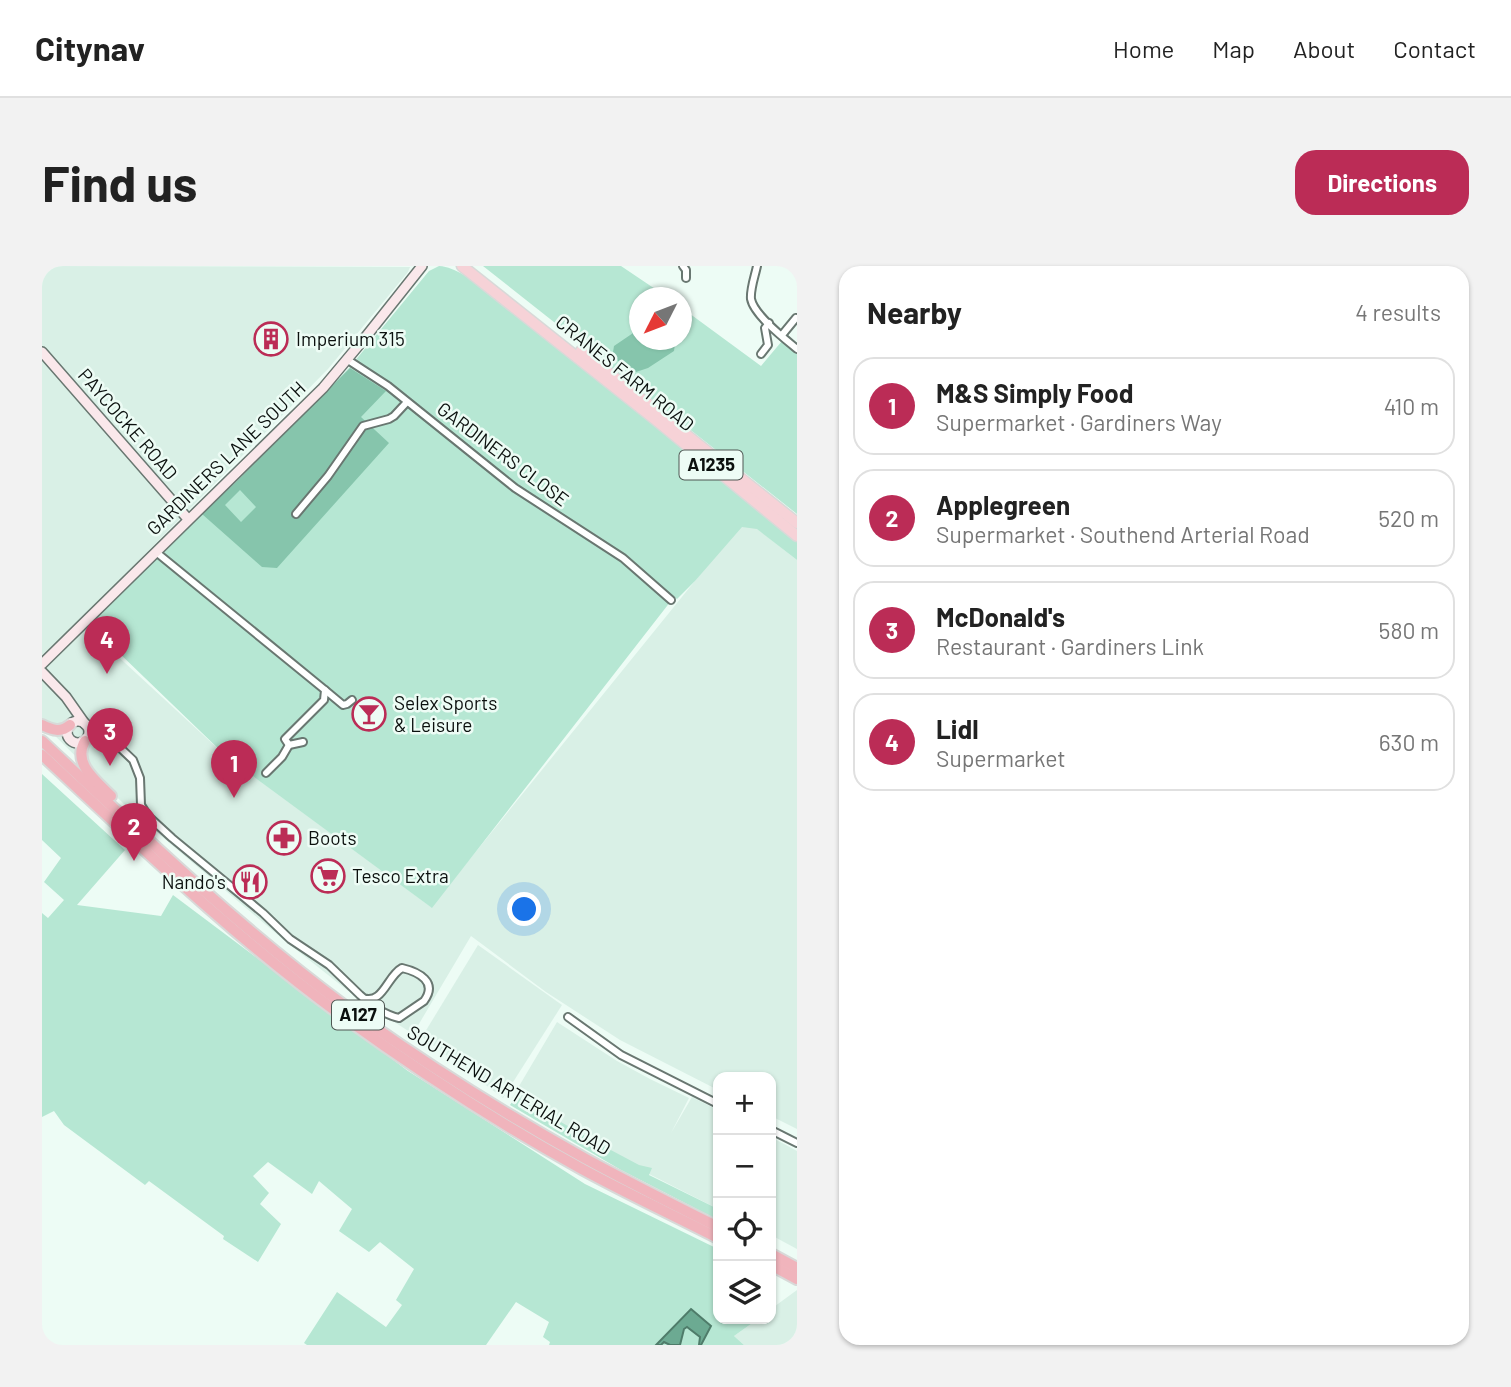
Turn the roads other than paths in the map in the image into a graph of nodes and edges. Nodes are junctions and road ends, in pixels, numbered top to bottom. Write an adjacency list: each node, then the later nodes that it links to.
1 (422, 266): 15 (street, GARDINERS LANE SOUTH)
2 (456, 266): 8 (main road, A1235)
3 (462, 266): 8 (main road, CRANES FARM ROAD / A1235)
4 (473, 266): 19 (main road, CRANES FARM ROAD / A1235)
5 (683, 266): 7 (street)
6 (757, 266): 10 (street)
7 (686, 278)
8 (482, 281): 20 (main road, CRANES FARM ROAD / A1235)
9 (796, 318): 11 (street)
10 (769, 323): 11 (street); 14 (street)
11 (782, 335): 12 (street)
12 (797, 349)
13 (42, 352): 18 (street, PAYCOCKE ROAD)
14 (761, 354)
15 (348, 359): 16 (street, GARDINERS CLOSE); 18 (street, GARDINERS LANE SOUTH)
16 (407, 402): 17 (street); 22 (street, GARDINERS CLOSE)
17 (296, 514)
18 (188, 519): 21 (street, GARDINERS LANE SOUTH)
19 (797, 523)
20 (797, 536)
21 (156, 552): 23 (street, GARDINERS LANE SOUTH); 25 (street)
22 (671, 600)
23 (42, 664)
24 (42, 672): 27 (street)
25 (325, 690): 26 (street); 35 (street)
26 (352, 700)
27 (70, 702): 28 (street); 30 (street)
28 (85, 724): 30 (street); 32 (street); 33 (street)
29 (42, 725): 30 (highway)
30 (70, 725): 32 (street)
31 (42, 741): 38 (highway, SOUTHEND ARTERIAL ROAD / A127)
32 (85, 741): 33 (street); 38 (highway, A127)
33 (113, 741): 39 (street)
34 (303, 742): 35 (street)
35 (289, 745): 37 (street)
36 (42, 756): 45 (highway, SOUTHEND ARTERIAL ROAD / A127)
37 (266, 773)
38 (203, 891): 44 (highway, SOUTHEND ARTERIAL ROAD / A127)
39 (363, 998): 39 (street)
40 (568, 1017): 41 (street)
41 (713, 1101)
42 (776, 1132): 43 (street)
43 (797, 1143)
44 (713, 1224)
45 (713, 1235)
46 (776, 1257): 48 (highway)
47 (776, 1268): 49 (highway)
48 (797, 1268)
49 (797, 1279)

